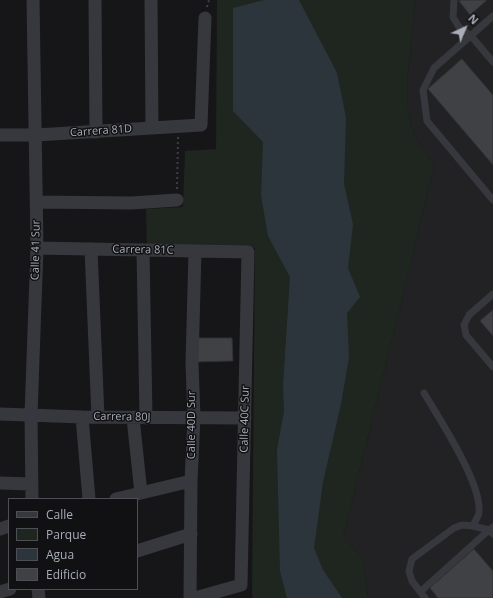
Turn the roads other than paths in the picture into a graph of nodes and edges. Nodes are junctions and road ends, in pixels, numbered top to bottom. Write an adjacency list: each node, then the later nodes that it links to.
1 (34, 0): 12 (street, Calle 41 Sur)
2 (95, 0): 10 (street)
3 (151, 0): 9 (street)
4 (454, 0): 7 (lane)
5 (493, 16): 7 (lane)
6 (205, 18): 9 (street, Carrera 81D)
7 (471, 36): 8 (lane); 14 (lane)
8 (493, 62)
9 (152, 128): 10 (street, Carrera 81D)
10 (96, 132): 12 (street, Carrera 81D)
11 (0, 135): 12 (street, Carrera 81D)
12 (36, 135): 15 (street, Calle 41 Sur)
13 (177, 200): 15 (street)
14 (493, 200)
15 (37, 202): 16 (street, Calle 41 Sur)
16 (37, 248): 17 (street, Carrera 81C); 25 (street, Calle 41 Sur)
17 (91, 249): 18 (street, Carrera 81C); 27 (street)
18 (142, 250): 19 (street, Carrera 81C); 30 (street)
19 (196, 251): 20 (street, Carrera 81C); 28 (street, Calle 40D Sur)
20 (248, 252): 31 (street, Calle 40C Sur)
21 (493, 294): 22 (lane)
22 (493, 367)
23 (424, 393): 39 (lane)
24 (0, 414): 25 (street, Carrera 80J)
25 (31, 415): 26 (street, Carrera 80J); 34 (street, Calle 41 Sur)
26 (82, 417): 27 (street, Carrera 80J); 37 (street)
27 (98, 417): 29 (street, Carrera 80J)
28 (194, 417): 30 (street, Carrera 80J); 31 (street, Carrera 80J); 32 (street, Calle 40D Sur)
29 (132, 418): 30 (street, Carrera 80J); 35 (street)
30 (146, 418)
31 (245, 418): 44 (street, Calle 40C Sur)
32 (191, 481): 35 (street); 41 (street, Calle 40D Sur)
33 (0, 483): 34 (street)
34 (32, 484): 36 (street, Calle 41 Sur)
35 (142, 493): 38 (street)
36 (32, 498)
37 (89, 498)
38 (120, 498)
39 (473, 526): 40 (lane); 43 (lane)
40 (492, 530): 43 (lane)
41 (191, 534): 42 (street); 45 (street, Calle 40D Sur)
42 (138, 551)
43 (423, 595)
44 (201, 597)
45 (190, 598)

